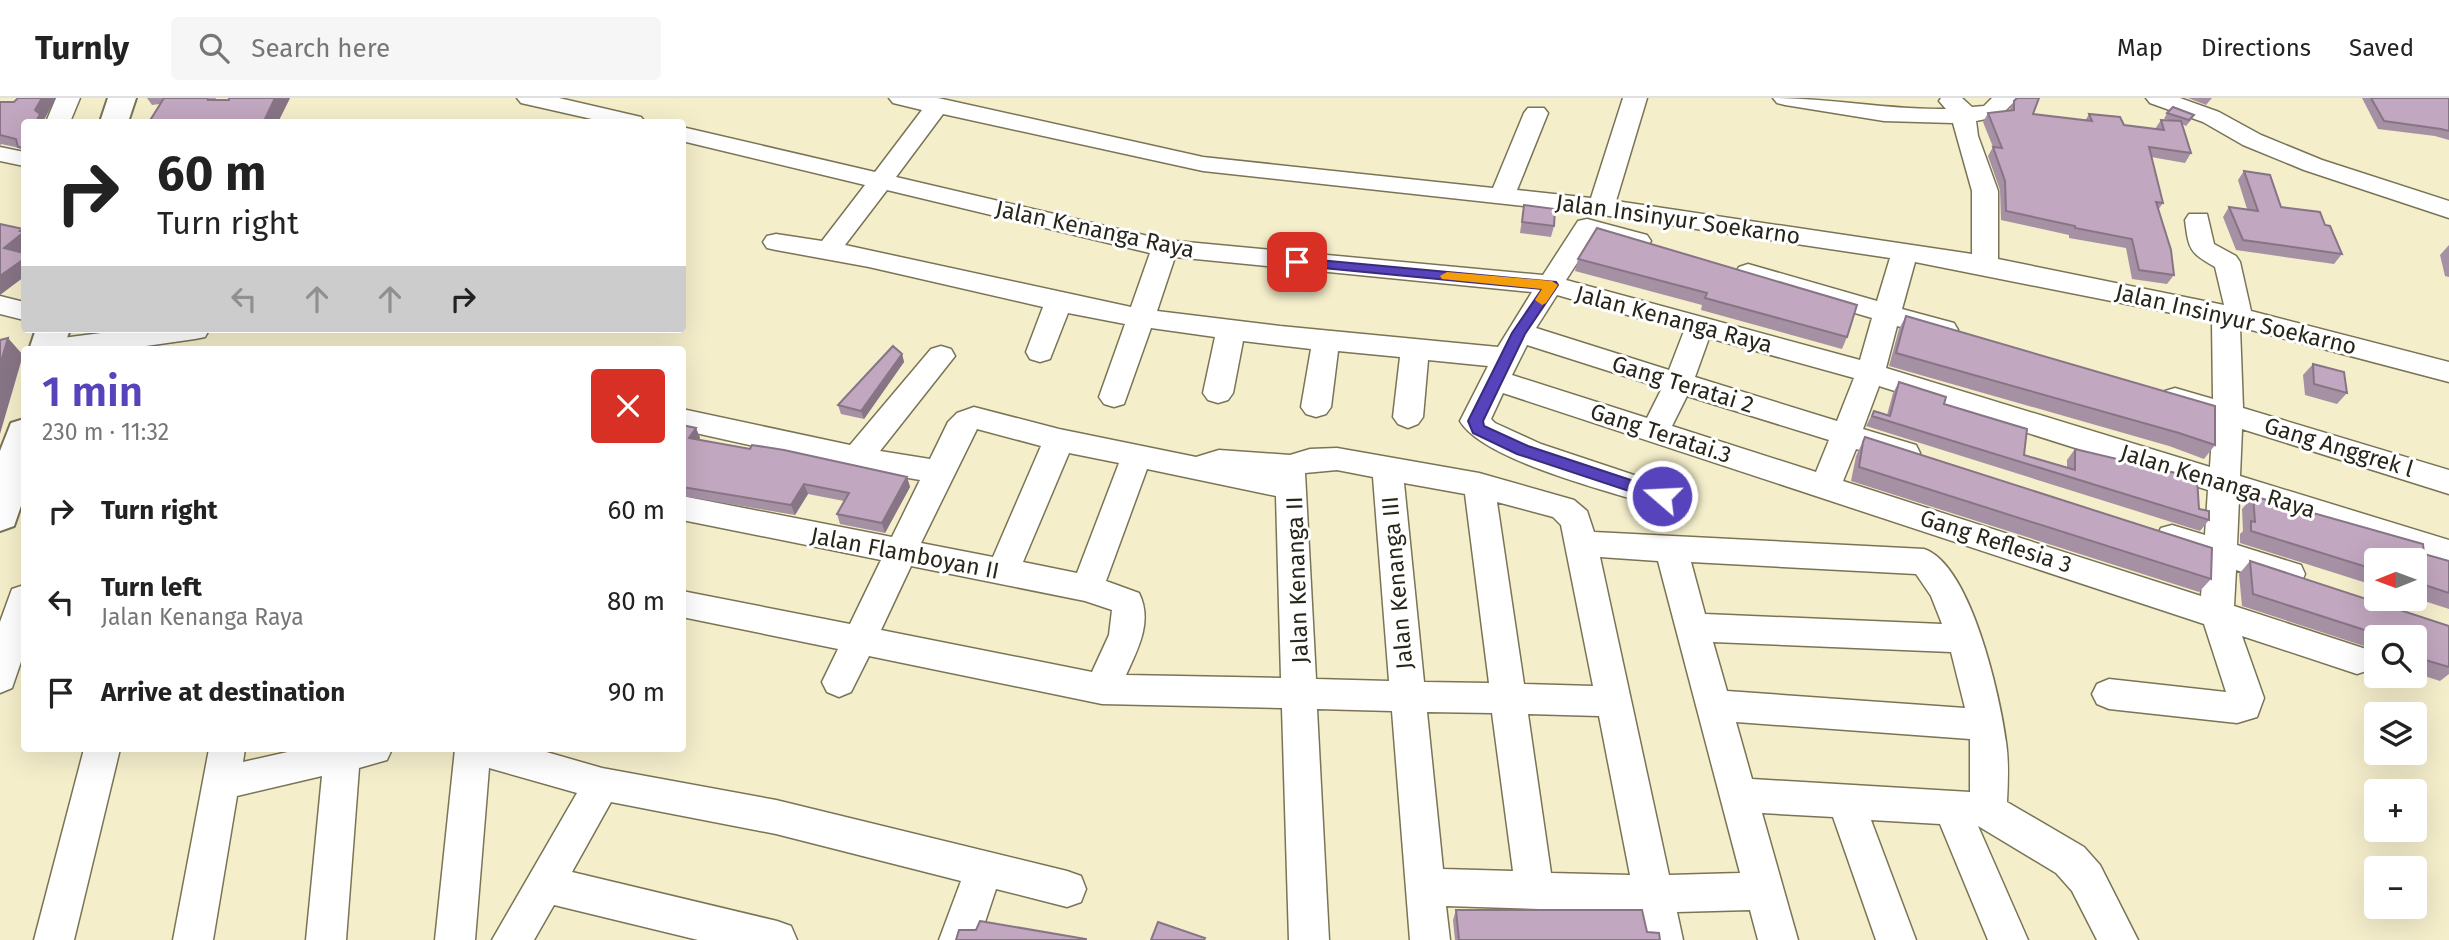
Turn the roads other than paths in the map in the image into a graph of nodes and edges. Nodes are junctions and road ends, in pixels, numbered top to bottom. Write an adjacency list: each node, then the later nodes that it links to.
1 (68, 98): 13 (street)
2 (122, 98): 14 (main road)
3 (529, 98): 15 (street)
4 (901, 98): 10 (street, Jalan Insinyur Soekarno)
5 (1635, 98): 21 (street)
6 (1785, 98): 12 (street)
7 (1945, 98): 12 (street)
8 (2006, 98): 12 (street)
9 (2158, 98): 22 (street)
10 (938, 105): 19 (street); 20 (street, Jalan Insinyur Soekarno)
11 (1536, 113): 20 (street)
12 (1965, 115): 29 (street)
13 (59, 119)
14 (115, 119)
15 (620, 119)
16 (686, 135): 19 (street, Jalan Kenanga Raya)
17 (0, 154): 18 (street)
18 (21, 158)
19 (879, 182): 25 (street, Jalan Kenanga Raya); 26 (street)
20 (1502, 197): 21 (street, Jalan Insinyur Soekarno)
21 (1599, 205): 27 (street); 28 (street, Jalan Insinyur Soekarno); 31 (street)
22 (2449, 210)
23 (2198, 220): 33 (street)
24 (776, 242): 26 (street)
25 (1165, 248): 31 (street, Jalan Kenanga Raya); 35 (street)
26 (829, 249): 32 (street)
27 (1665, 249)
28 (1905, 252): 29 (street, Jalan Insinyur Soekarno); 34 (street)
29 (1985, 257): 33 (street, Jalan Insinyur Soekarno)
30 (1730, 268): 34 (street)
31 (1552, 285): 36 (street, Jalan Kenanga Raya); 45 (street)
32 (1059, 301): 35 (street); 43 (street)
33 (2235, 309): 46 (street, Jalan Insinyur Soekarno); 53 (street)
34 (1886, 312): 39 (street); 47 (street)
35 (1142, 318): 37 (street); 51 (street)
36 (1700, 326): 47 (street, Jalan Kenanga Raya); 48 (street)
37 (1231, 330): 40 (street); 50 (street)
38 (173, 333): 41 (street)
39 (1975, 339)
40 (1326, 341): 42 (street); 52 (street)
41 (76, 346)
42 (1415, 349): 45 (street); 54 (street)
43 (1040, 352)
44 (941, 356): 61 (street)
45 (1507, 357): 48 (street, Gang Teratai 2); 56 (street, Gang Teratai.3); 70 (street)
46 (2449, 372)
47 (1870, 373): 57 (street); 67 (street, Jalan Kenanga Raya)
48 (1679, 382): 56 (street); 57 (street, Gang Teratai 2)
49 (2152, 391): 53 (street, Gang Anggrek l)
50 (1218, 393)
51 (1114, 397)
52 (1316, 407)
53 (2228, 413): 66 (street, Gang Anggrek l); 67 (street)
54 (1408, 417)
55 (686, 420): 61 (street)
56 (1655, 432): 69 (street, Gang Teratai.3)
57 (1846, 436): 62 (street, Gang Teratai 2); 69 (street)
58 (1059, 440): 60 (street); 64 (street); 79 (street)
59 (21, 442): 72 (main road)
60 (1137, 455): 65 (street); 81 (street)
61 (857, 458): 64 (street)
62 (1932, 461)
63 (1387, 467): 65 (street); 68 (street); 94 (street, Jalan Kenanga III)
64 (940, 472): 77 (street)
65 (1292, 477): 93 (street, Jalan Kenanga II)
66 (2449, 482)
67 (2222, 483): 76 (street); 78 (street, Jalan Kenanga Raya)
68 (1479, 485): 74 (street); 95 (street)
69 (1826, 486): 84 (street, Gang Reflesia 3)
70 (1662, 496)
71 (686, 509): 77 (street, Jalan Flamboyan II)
72 (0, 516)
73 (2141, 527): 76 (street)
74 (1581, 544): 75 (street); 96 (street)
75 (1671, 550): 85 (street); 87 (street)
76 (2221, 552): 80 (street); 84 (street)
77 (902, 553): 79 (street, Jalan Flamboyan II); 86 (street)
78 (2449, 553)
79 (1003, 572): 81 (street, Jalan Flamboyan II)
80 (2322, 585)
81 (1087, 588): 91 (street, Jalan Flamboyan II)
82 (686, 605): 86 (street)
83 (21, 610): 89 (street)
84 (2217, 613): 88 (street, Gang Reflesia 3); 92 (street)
85 (1692, 627): 87 (street); 97 (street)
86 (859, 639): 90 (street); 91 (street)
87 (1964, 639): 98 (street)
88 (2357, 660)
89 (7, 666)
90 (839, 682)
91 (1102, 689): 93 (street)
92 (2109, 694)
93 (1302, 695): 94 (street); 122 (street, Jalan Kenanga II)
94 (1407, 698): 95 (street); 110 (street, Jalan Kenanga III)
95 (1508, 699): 96 (street); 111 (street)
96 (1613, 701): 114 (street)
97 (1714, 705): 98 (street); 105 (street)
98 (1986, 725): 107 (street)
99 (101, 752): 115 (street)
100 (473, 752): 118 (street)
101 (490, 752): 104 (street)
102 (358, 753): 103 (street); 117 (street)
103 (224, 766): 116 (street)
104 (602, 784): 108 (street); 109 (street)
105 (1739, 795): 106 (street); 113 (street)
106 (1846, 802): 107 (street); 126 (street)
107 (1970, 810): 127 (street); 128 (street)
108 (985, 867): 112 (street); 121 (street)
109 (544, 884): 119 (street); 120 (street)
110 (1426, 887): 111 (street); 123 (street, Jalan Kenanga III)
111 (1534, 888): 114 (street)
112 (1067, 889)
113 (1763, 891): 114 (street); 125 (street)
114 (1653, 894): 124 (street)
115 (54, 940)
116 (193, 940)
117 (326, 940)
118 (455, 940)
119 (512, 940)
120 (777, 940)
121 (959, 940)
122 (1309, 940)
123 (1430, 940)
124 (1663, 940)
125 (1778, 940)
126 (1896, 940)
127 (2008, 940)
128 (2118, 940)

